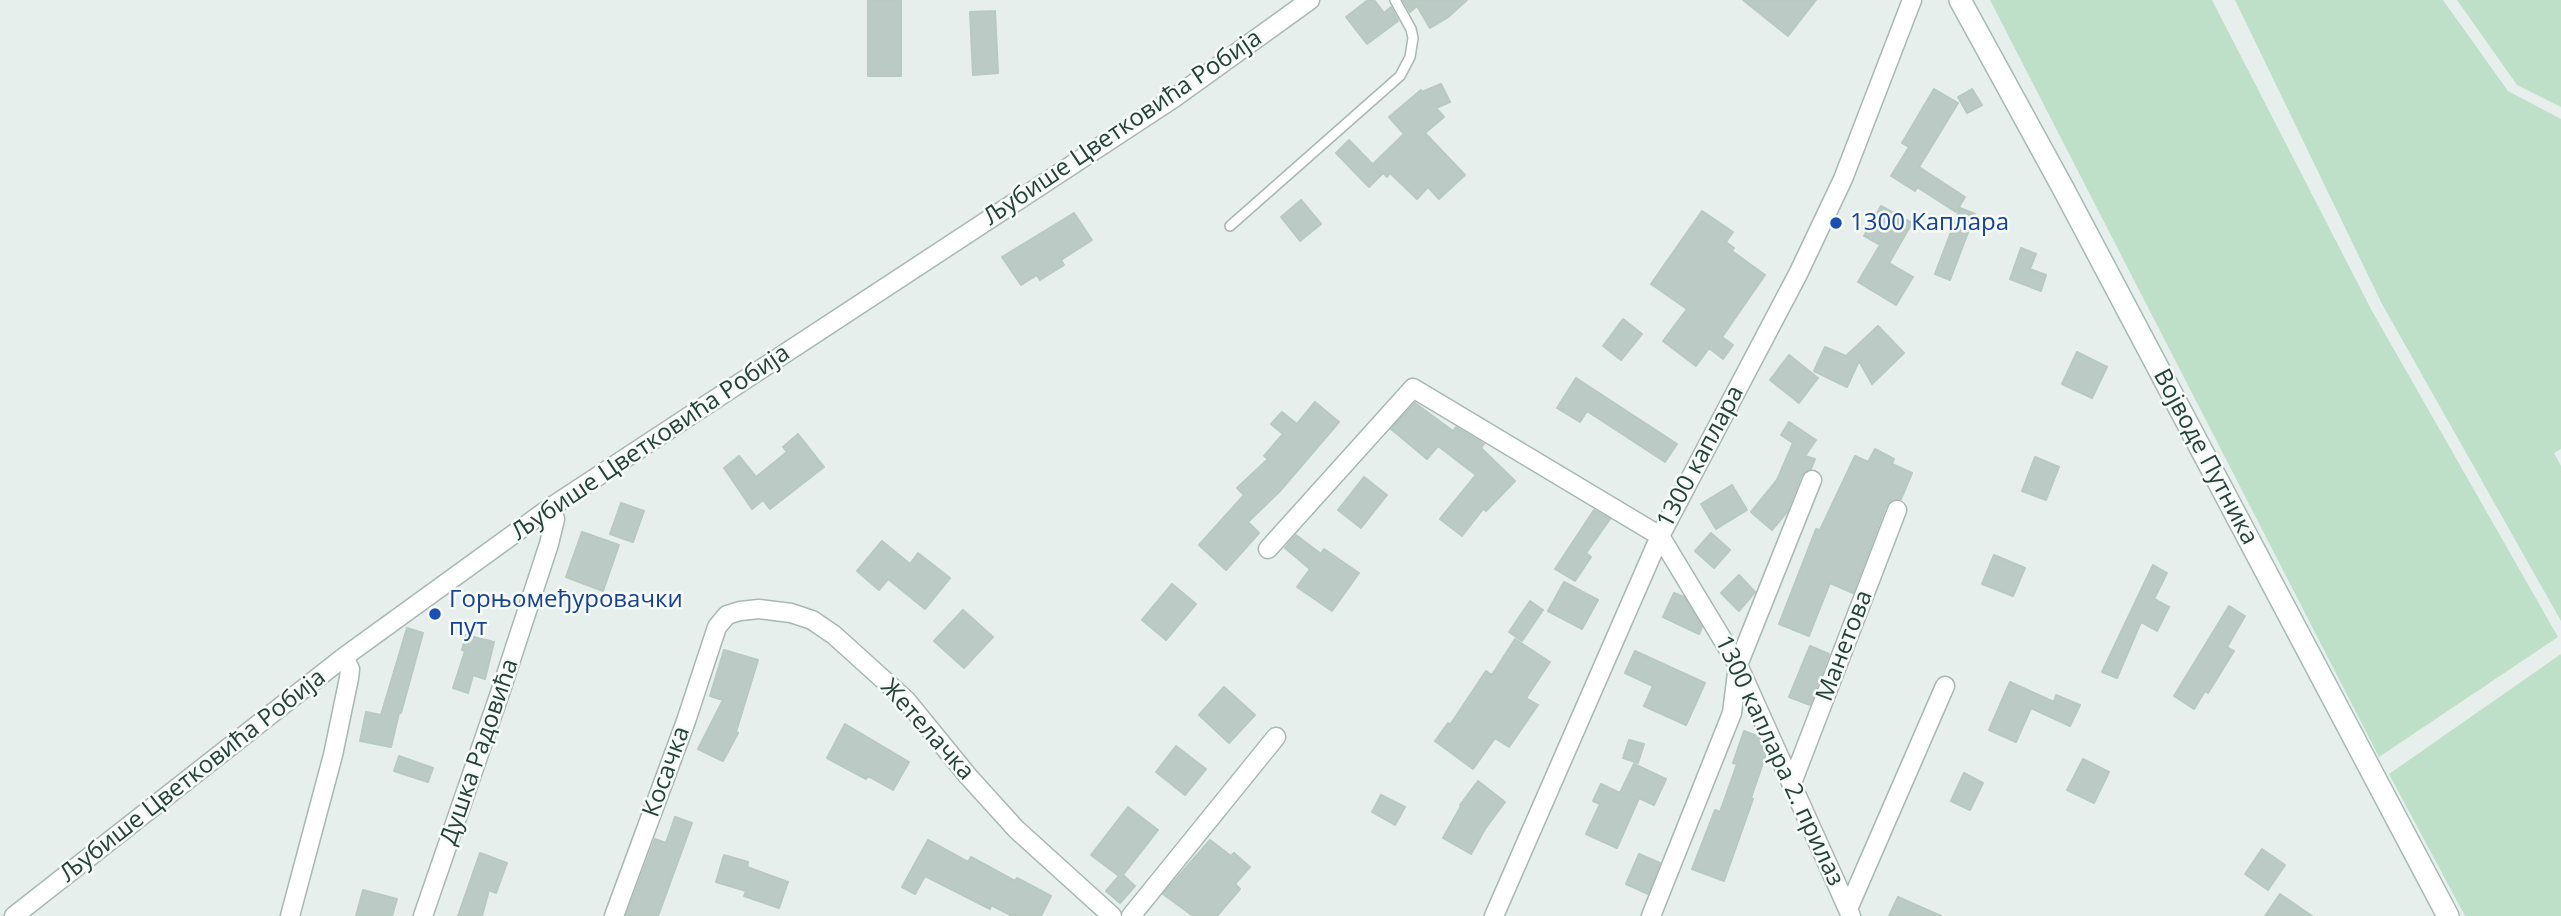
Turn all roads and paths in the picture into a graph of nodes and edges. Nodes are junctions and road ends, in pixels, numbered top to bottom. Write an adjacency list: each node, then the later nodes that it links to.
1 (1310, 0): 7 (street, Љубише Цветковића Робија)
2 (1395, 0): 5 (lane)
3 (1912, 0): 9 (street, 1300 каплара)
4 (1960, 0): 26 (street, Војводе Путника)
5 (1230, 226)
6 (1812, 480): 13 (street)
7 (551, 507): 12 (street, Љубише Цветковића Робија); 20 (street, Душка Радовића)
8 (1898, 510): 16 (street, Манетова)
9 (1660, 536): 10 (street); 13 (street, 1300 каплара 2. прилаз); 24 (street, 1300 каплара)
10 (1268, 549)
11 (717, 627): 21 (street, Косачка); 22 (street, Жетелачка)
12 (344, 657): 18 (street, Љубише Цветковића Робија); 19 (street)
13 (1738, 665): 16 (street, 1300 каплара 2. прилаз); 25 (street)
14 (1945, 686): 17 (street)
15 (1276, 737): 23 (street)
16 (1792, 783): 17 (street, 1300 каплара 2. прилаз)
17 (1850, 913)
18 (14, 916)
19 (290, 916)
20 (423, 916)
21 (614, 916)
22 (1112, 916)
23 (1131, 916)
24 (1494, 916)
25 (1651, 916)
26 (2448, 916)

